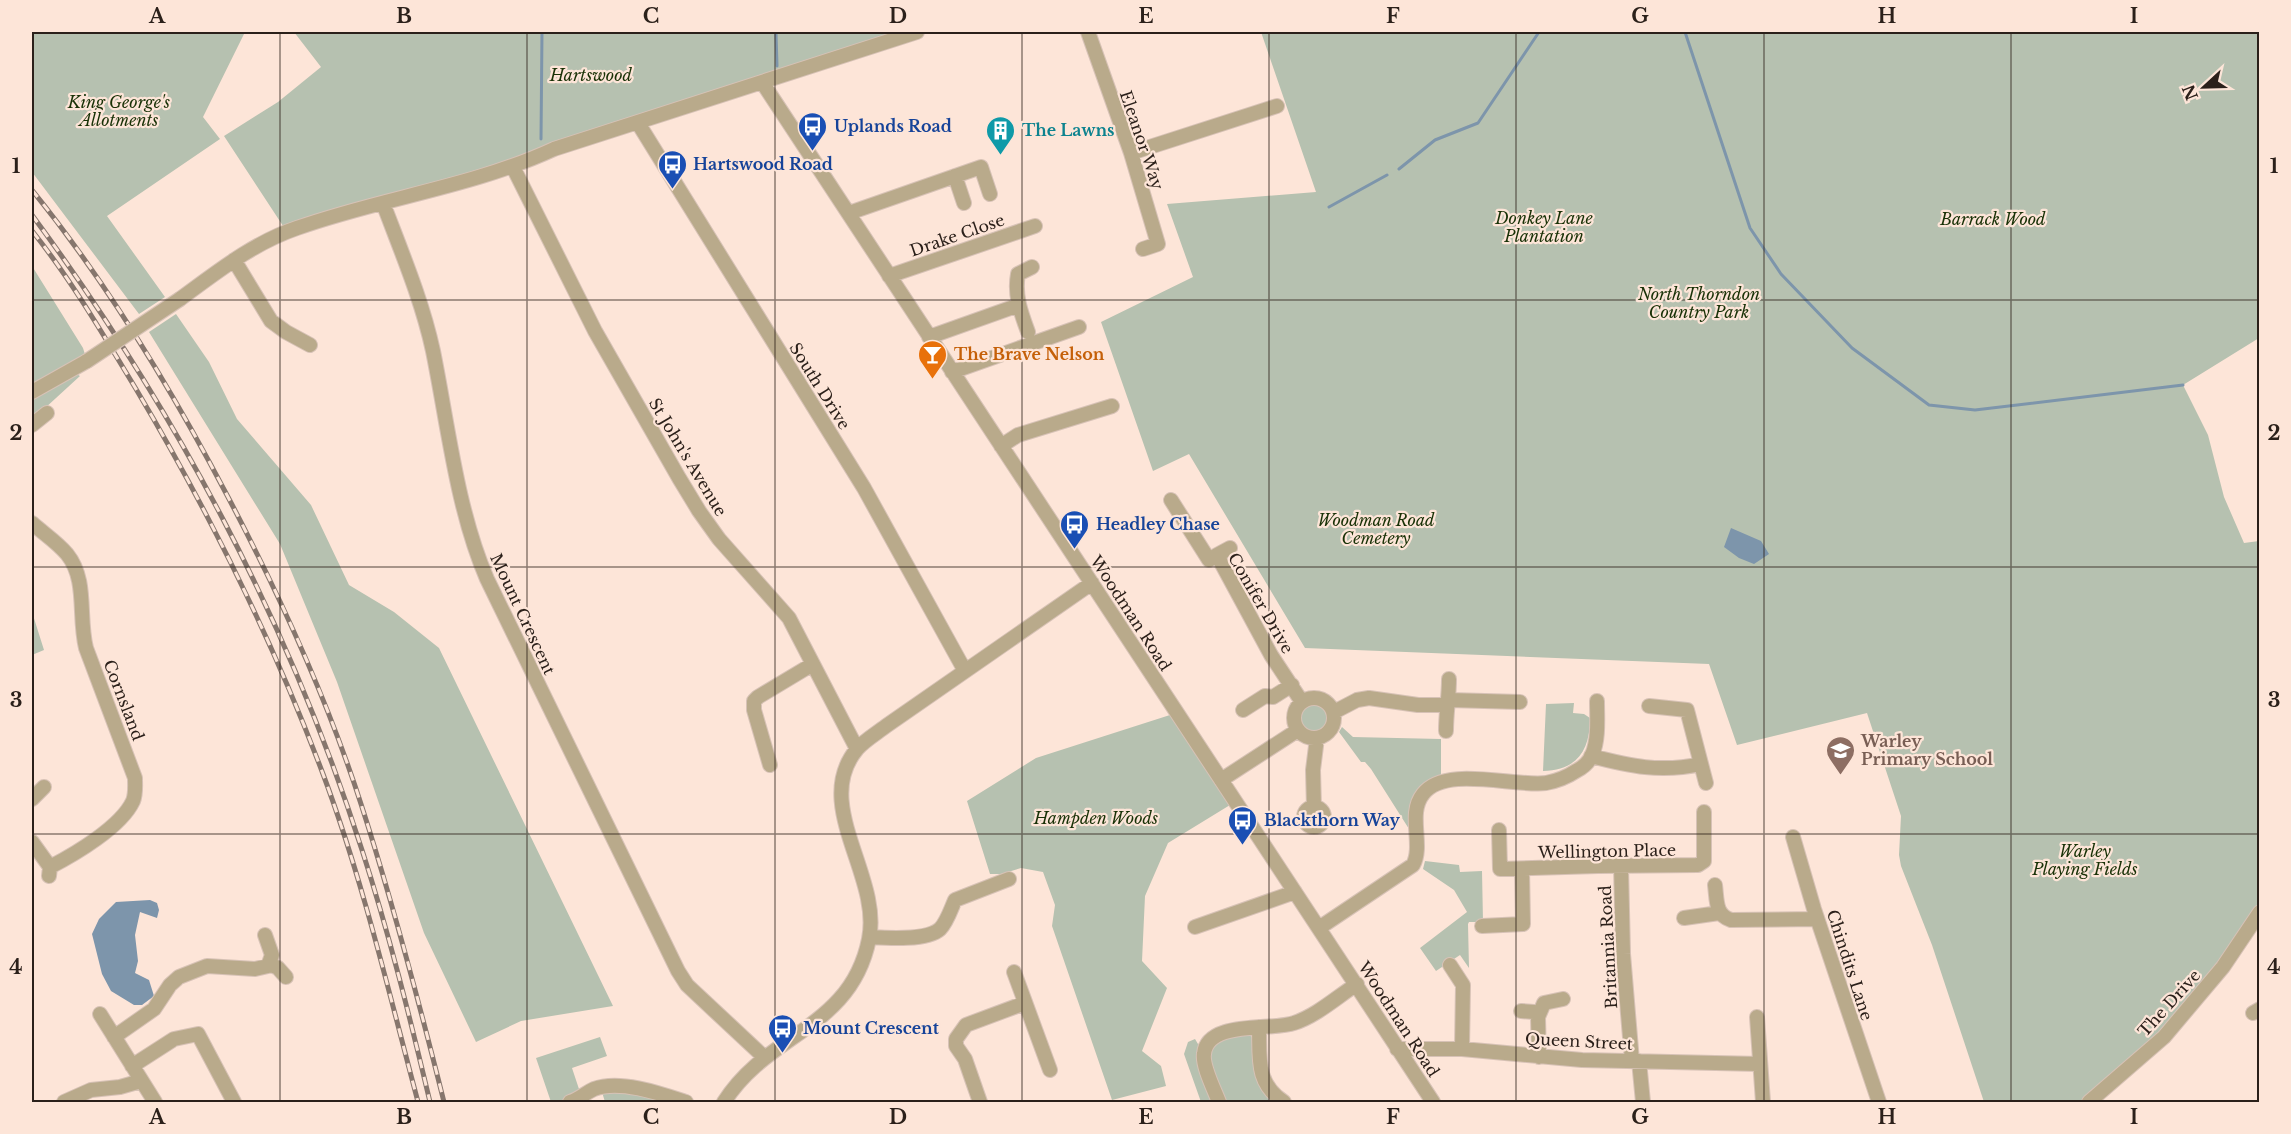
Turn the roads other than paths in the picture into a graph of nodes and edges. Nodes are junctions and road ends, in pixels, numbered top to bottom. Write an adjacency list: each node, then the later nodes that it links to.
1 (917, 32): 3 (street)
2 (1088, 32): 6 (street, Eleanor Way)
3 (762, 82): 5 (street); 12 (street, Woodman Road)
4 (1277, 106): 6 (street)
5 (638, 123): 7 (street); 35 (street, South Drive)
6 (1131, 153): 14 (street, Eleanor Way)
7 (513, 167): 11 (street); 34 (street, St John's Avenue)
8 (955, 176): 9 (street); 10 (street); 12 (street)
9 (990, 194)
10 (964, 202)
11 (383, 203): 15 (street); 90 (street, Mount Crescent)
12 (849, 213): 17 (street, Woodman Road)
13 (1035, 226): 17 (street, Drake Close)
14 (1143, 249)
15 (234, 260): 22 (street); 24 (street, bridge)
16 (1032, 267): 18 (street)
17 (889, 276): 21 (street, Woodman Road)
18 (1019, 305): 20 (street); 21 (street)
19 (1079, 327): 23 (street)
20 (1028, 332)
21 (929, 337): 23 (street, Woodman Road)
22 (310, 345)
23 (952, 372): 28 (street, Woodman Road)
24 (32, 392)
25 (1112, 406): 28 (street)
26 (47, 412): 27 (street)
27 (32, 425)
28 (1001, 446): 33 (street, Woodman Road)
29 (1171, 500): 32 (street, Conifer Drive)
30 (32, 523): 60 (street, Cornsland)
31 (1230, 548): 32 (street)
32 (1210, 560): 37 (street, Conifer Drive)
33 (1092, 583): 35 (street); 52 (street, Woodman Road)
34 (813, 664): 48 (street, St John's Avenue); 50 (street)
35 (965, 671): 48 (street)
36 (1449, 679): 41 (street)
37 (1292, 686): 39 (street, Conifer Drive); 43 (street)
38 (1597, 701): 49 (street)
39 (1302, 702): 44 (street); 45 (street)
40 (1520, 702): 41 (street)
41 (1447, 703): 44 (street); 46 (street)
42 (1649, 706): 51 (street)
43 (1243, 710)
44 (1334, 712): 47 (street)
45 (1298, 730): 47 (street); 52 (street)
46 (1446, 731)
47 (1317, 738): 56 (street)
48 (857, 749): 74 (street)
49 (1591, 756): 51 (street); 72 (street)
50 (772, 758)
51 (1701, 764): 53 (street)
52 (1221, 780): 65 (street, Woodman Road)
53 (1706, 783)
54 (44, 787): 55 (street)
55 (32, 799)
56 (1314, 808)
57 (1704, 812): 61 (street, Wellington Place)
58 (1499, 830): 62 (street, Wellington Place)
59 (1793, 837): 68 (street, Chindits Lane)
60 (32, 842)
61 (1621, 866): 62 (street, Wellington Place); 92 (street, Britannia Road)
62 (1522, 869): 70 (street)
63 (1009, 879): 74 (street)
64 (1715, 885): 66 (street)
65 (1295, 892): 71 (street); 72 (street, Woodman Road)
66 (1719, 913): 67 (street); 68 (street)
67 (1684, 918)
68 (1817, 919): 110 (street, Chindits Lane)
69 (2258, 919): 111 (street, The Drive)
70 (1482, 926)
71 (1195, 927)
72 (1319, 928): 79 (street, Woodman Road)
73 (265, 935): 75 (street)
74 (870, 937): 90 (street)
75 (270, 964): 78 (street); 87 (street)
76 (1450, 965): 89 (street)
77 (1014, 972): 81 (street)
78 (286, 977)
79 (1357, 984): 86 (street); 88 (street, Woodman Road)
80 (1563, 999): 84 (street)
81 (1025, 1004): 95 (street); 104 (street)
82 (1521, 1011): 84 (street)
83 (100, 1014): 87 (street)
84 (1539, 1017): 91 (street)
85 (1757, 1017): 93 (street)
86 (1259, 1027): 105 (street); 106 (street)
87 (114, 1036): 94 (street)
88 (1397, 1049): 89 (street, Queen Street); 107 (street, Woodman Road)
89 (1462, 1049): 91 (street, Queen Street)
90 (764, 1057): 103 (street)
91 (1539, 1057): 92 (street, Queen Street)
92 (1636, 1061): 93 (street, Queen Street); 108 (street, Britannia Road)
93 (1760, 1064): 109 (street)
94 (132, 1066): 96 (street); 100 (street)
95 (1050, 1070)
96 (141, 1081): 98 (street); 99 (street)
97 (587, 1098): 101 (street); 102 (street)
98 (64, 1102)
99 (155, 1102)
100 (234, 1102)
101 (570, 1102)
102 (686, 1102)
103 (724, 1102)
104 (980, 1102)
105 (1219, 1102)
106 (1284, 1102)
107 (1433, 1102)
108 (1643, 1102)
109 (1763, 1102)
110 (1879, 1102)
111 (2089, 1102)

